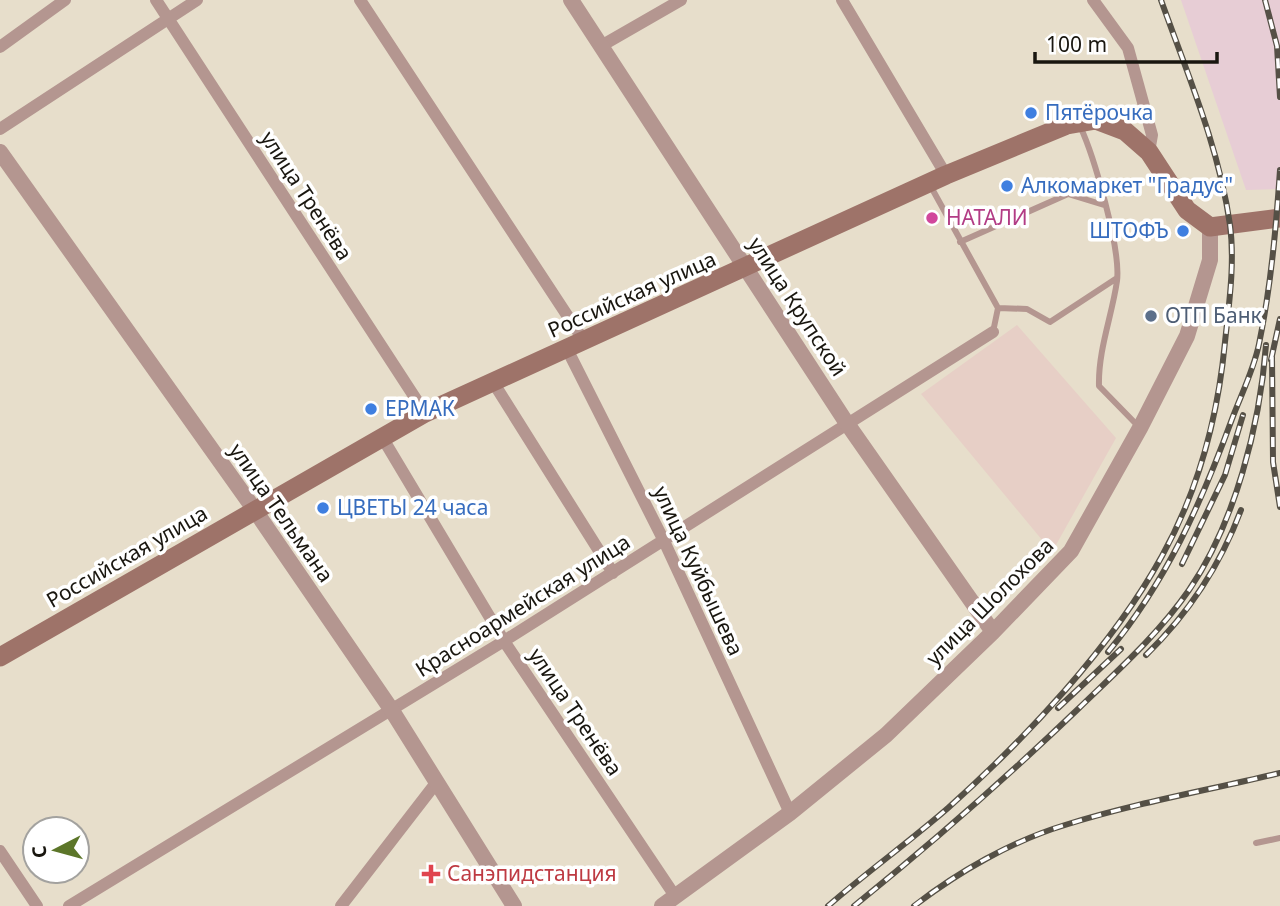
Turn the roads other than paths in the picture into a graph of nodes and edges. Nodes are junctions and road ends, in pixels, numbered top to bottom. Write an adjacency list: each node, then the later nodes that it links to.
1 (65, 0): 11 (street)
2 (156, 0): 9 (street, улица Тренёва)
3 (197, 0): 9 (street)
4 (360, 0): 25 (street, улица Куйбышева)
5 (571, 0): 10 (street, улица Крупской)
6 (681, 0): 10 (street)
7 (842, 0): 16 (street)
8 (1093, 0): 15 (street)
9 (168, 19): 13 (street); 27 (street, улица Тренёва)
10 (601, 46): 21 (street, улица Крупской)
11 (0, 47)
12 (1079, 123): 15 (main road, Российская улица); 16 (main road, Российская улица); 17 (lane)
13 (0, 129)
14 (0, 152): 31 (street, улица Тельмана)
15 (1149, 152): 19 (main road, Российская улица)
16 (938, 179): 20 (lane); 21 (main road, Российская улица)
17 (1104, 205): 20 (lane); 22 (lane)
18 (1280, 218): 19 (main road)
19 (1210, 227): 29 (street, улица Шолохова)
20 (960, 243): 23 (lane)
21 (747, 268): 25 (main road, Российская улица); 28 (street, улица Крупской)
22 (1117, 278): 23 (lane); 29 (lane)
23 (998, 308): 24 (lane)
24 (993, 332): 28 (street, Красноармейская улица)
25 (576, 345): 26 (main road, Российская улица); 32 (street, улица Куйбышева)
26 (493, 382): 27 (main road, Российская улица); 33 (street)
27 (425, 413): 30 (main road, Российская улица)
28 (846, 422): 32 (street, Красноармейская улица); 34 (street, улица Крупской)
29 (1140, 428): 34 (street, улица Шолохова)
30 (382, 437): 31 (main road, Российская улица); 35 (street, улица Тренёва)
31 (254, 509): 36 (main road, Российская улица); 37 (street, улица Тельмана)
32 (664, 541): 33 (street, Красноармейская улица); 39 (street, улица Куйбышева)
33 (613, 573): 35 (street, Красноармейская улица)
34 (993, 632): 39 (street, улица Шолохова)
35 (504, 641): 37 (street, Красноармейская улица); 43 (street, улица Тренёва)
36 (0, 657)
37 (391, 709): 38 (street, улица Тельмана); 45 (street, Красноармейская улица)
38 (436, 783): 46 (street); 47 (street, улица Тельмана)
39 (790, 813): 43 (street, улица Шолохова)
40 (1280, 838): 41 (lane)
41 (1256, 842)
42 (0, 851): 44 (street)
43 (669, 901)
44 (37, 906)
45 (69, 906)
46 (341, 906)
47 (514, 906)

